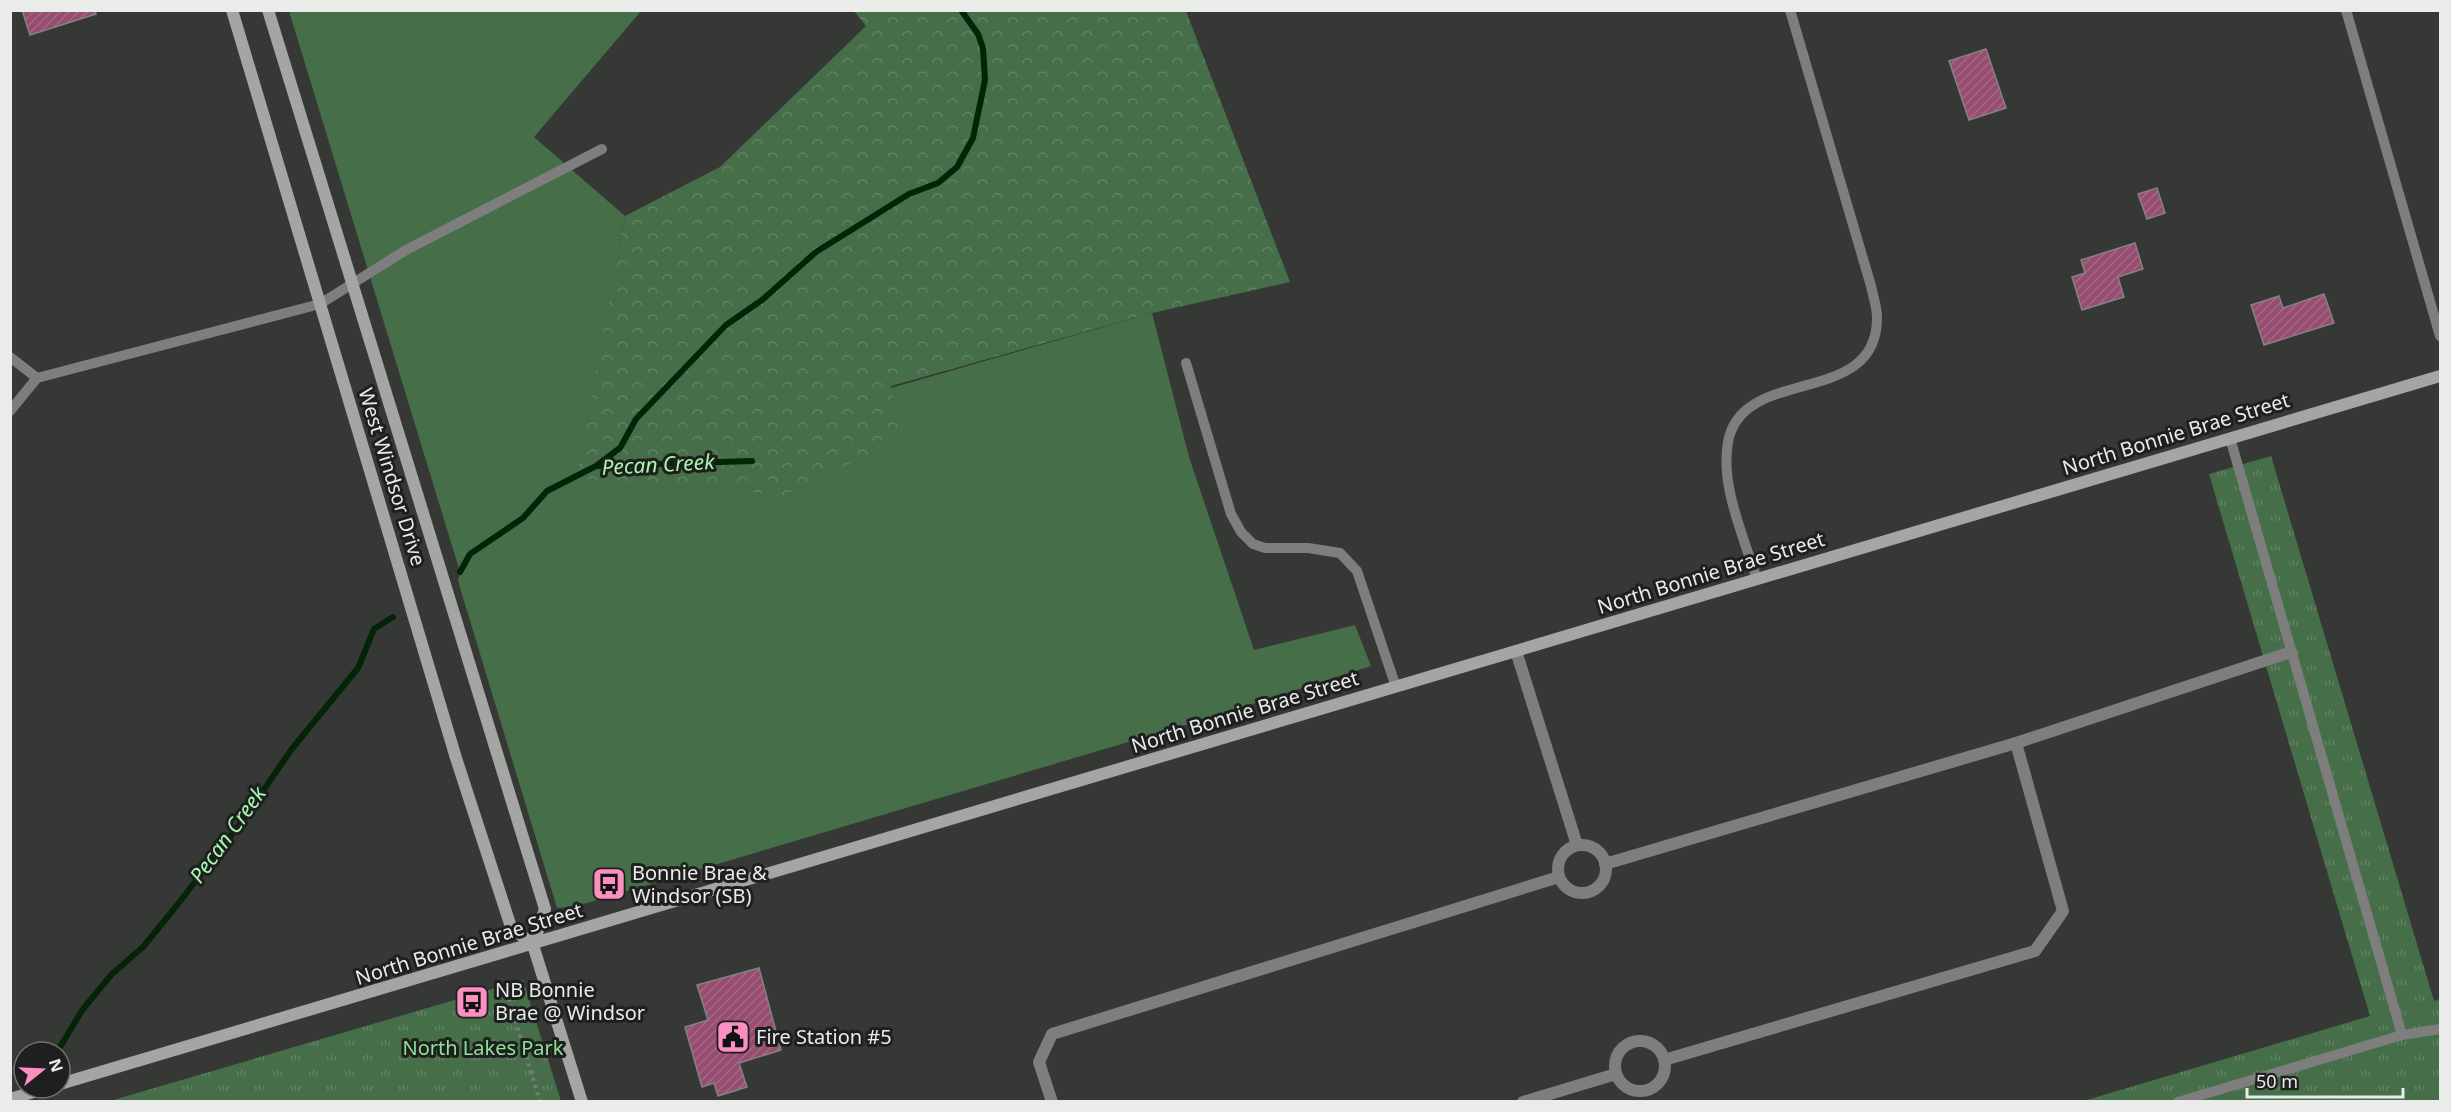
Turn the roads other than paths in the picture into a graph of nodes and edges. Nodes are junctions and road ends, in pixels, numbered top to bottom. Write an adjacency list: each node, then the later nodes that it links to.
1 (232, 10): 7 (main road, West Windsor Drive)
2 (268, 10): 6 (main road, West Windsor Drive)
3 (1790, 10): 15 (lane)
4 (2346, 10): 8 (lane)
5 (602, 149): 6 (lane)
6 (351, 283): 7 (lane); 23 (main road, West Windsor Drive)
7 (320, 304): 12 (lane); 23 (main road, West Windsor Drive)
8 (2440, 336)
9 (10, 357): 12 (lane)
10 (1186, 363): 18 (lane)
11 (2440, 376): 14 (main road, North Bonnie Brae Street)
12 (37, 378): 13 (lane)
13 (10, 411)
14 (2230, 438): 15 (main road, North Bonnie Brae Street); 17 (lane)
15 (1756, 580): 16 (main road, North Bonnie Brae Street)
16 (1516, 651): 18 (main road, North Bonnie Brae Street); 20 (street)
17 (2291, 652): 19 (street); 25 (lane)
18 (1396, 687): 23 (main road, North Bonnie Brae Street)
19 (2016, 743): 21 (street); 26 (street)
20 (1577, 845): 21 (street); 22 (street)
21 (1605, 864): 22 (street)
22 (1559, 877): 30 (street)
23 (533, 945): 28 (main road, North Bonnie Brae Street); 29 (main road)
24 (2440, 1029): 25 (lane)
25 (2402, 1035): 32 (lane)
26 (1664, 1060): 27 (street); 27 (street)
27 (1616, 1074): 31 (street)
28 (72, 1080)
29 (582, 1101)
30 (1052, 1101)
31 (1523, 1101)
32 (2178, 1101)

